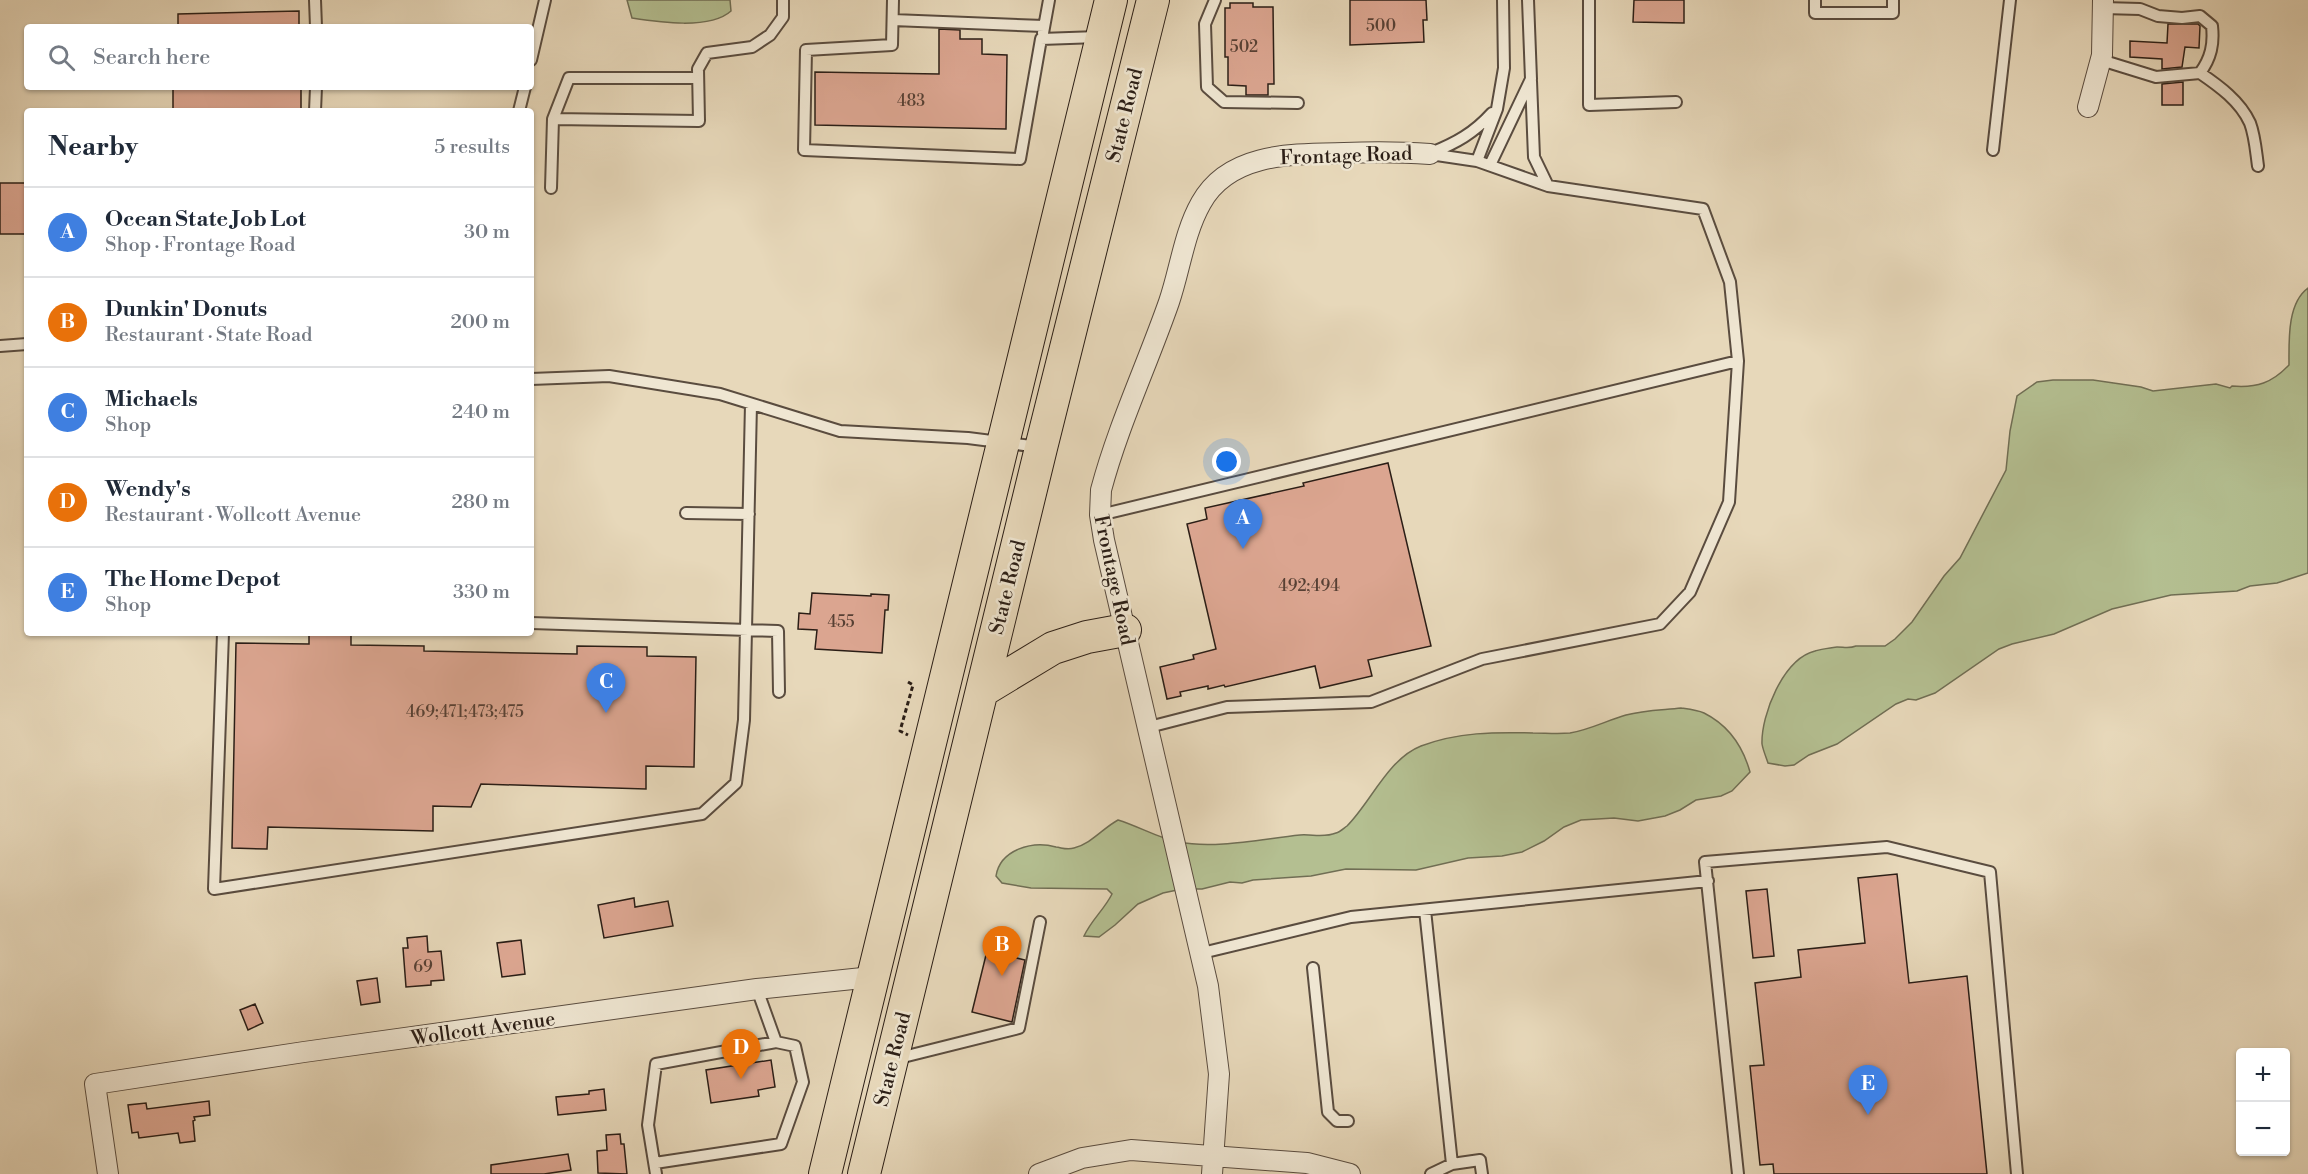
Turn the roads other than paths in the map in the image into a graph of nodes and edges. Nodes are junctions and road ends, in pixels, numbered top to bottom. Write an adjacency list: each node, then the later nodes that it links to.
1 (315, 0): 17 (lane)
2 (545, 0): 21 (lane)
3 (783, 0): 24 (lane)
4 (893, 0): 16 (lane)
5 (1049, 0): 18 (lane)
6 (1111, 0): 19 (main road, State Road)
7 (1153, 0): 48 (main road, State Road)
8 (1215, 0): 29 (lane)
9 (1503, 0): 33 (lane)
10 (1528, 0): 25 (lane)
11 (1589, 0): 28 (lane)
12 (1815, 0): 13 (lane)
13 (1893, 0)
14 (2010, 0): 35 (lane)
15 (2103, 4): 22 (street); 23 (lane)
16 (893, 20): 18 (lane); 20 (lane)
17 (316, 24)
18 (1044, 26): 20 (lane)
19 (1102, 37): 20 (lane); 47 (main road, State Road)
20 (1041, 39)
21 (534, 47)
22 (2101, 60): 23 (lane); 30 (street)
23 (2200, 73): 39 (lane)
24 (698, 78): 34 (lane); 34 (lane)
25 (1531, 79): 38 (lane); 40 (lane)
26 (316, 90): 31 (lane)
27 (524, 90): 32 (lane)
28 (1676, 102)
29 (1298, 103)
30 (2088, 107)
31 (315, 108)
32 (520, 108)
33 (1497, 109): 36 (lane); 37 (lane)
34 (553, 119): 41 (lane)
35 (1993, 150)
36 (1430, 154): 37 (lane); 51 (street, Frontage Road)
37 (1477, 161): 38 (lane)
38 (1490, 165): 40 (lane)
39 (2258, 166)
40 (1548, 186): 44 (lane)
41 (551, 188)
42 (24, 344): 43 (lane)
43 (0, 346)
44 (1738, 361): 51 (lane); 58 (lane)
45 (534, 379): 46 (lane)
46 (751, 404): 47 (lane); 50 (lane)
47 (1002, 441): 48 (lane); 64 (main road, State Road)
48 (1041, 448): 56 (main road, State Road)
49 (686, 513): 50 (lane)
50 (749, 514): 53 (lane)
51 (1100, 515): 54 (street, Frontage Road)
52 (534, 623): 53 (lane)
53 (746, 630): 55 (lane); 57 (lane)
54 (1125, 630): 56 (main road); 58 (street, Frontage Road)
55 (223, 636)
56 (982, 691): 67 (main road, State Road)
57 (779, 692)
58 (1149, 727): 62 (street, Frontage Road)
59 (1708, 881): 60 (lane); 79 (lane); 80 (lane)
60 (1425, 910): 62 (lane); 69 (lane)
61 (1040, 922): 67 (lane)
62 (1202, 953): 70 (street, Frontage Road)
63 (1313, 968): 68 (lane)
64 (872, 977): 65 (street, Wollcott Avenue); 73 (main road, State Road)
65 (757, 989): 66 (lane); 72 (street, Wollcott Avenue)
66 (776, 1042): 71 (lane); 71 (lane)
67 (892, 1060): 74 (main road, State Road)
68 (1348, 1121)
69 (1452, 1164): 77 (lane); 78 (lane)
70 (1213, 1165): 75 (street); 76 (street)
71 (656, 1168)
72 (108, 1174)
73 (825, 1174)
74 (864, 1174)
75 (1040, 1174)
76 (1350, 1174)
77 (1431, 1174)
78 (1482, 1174)
79 (1737, 1174)
80 (2018, 1174)

